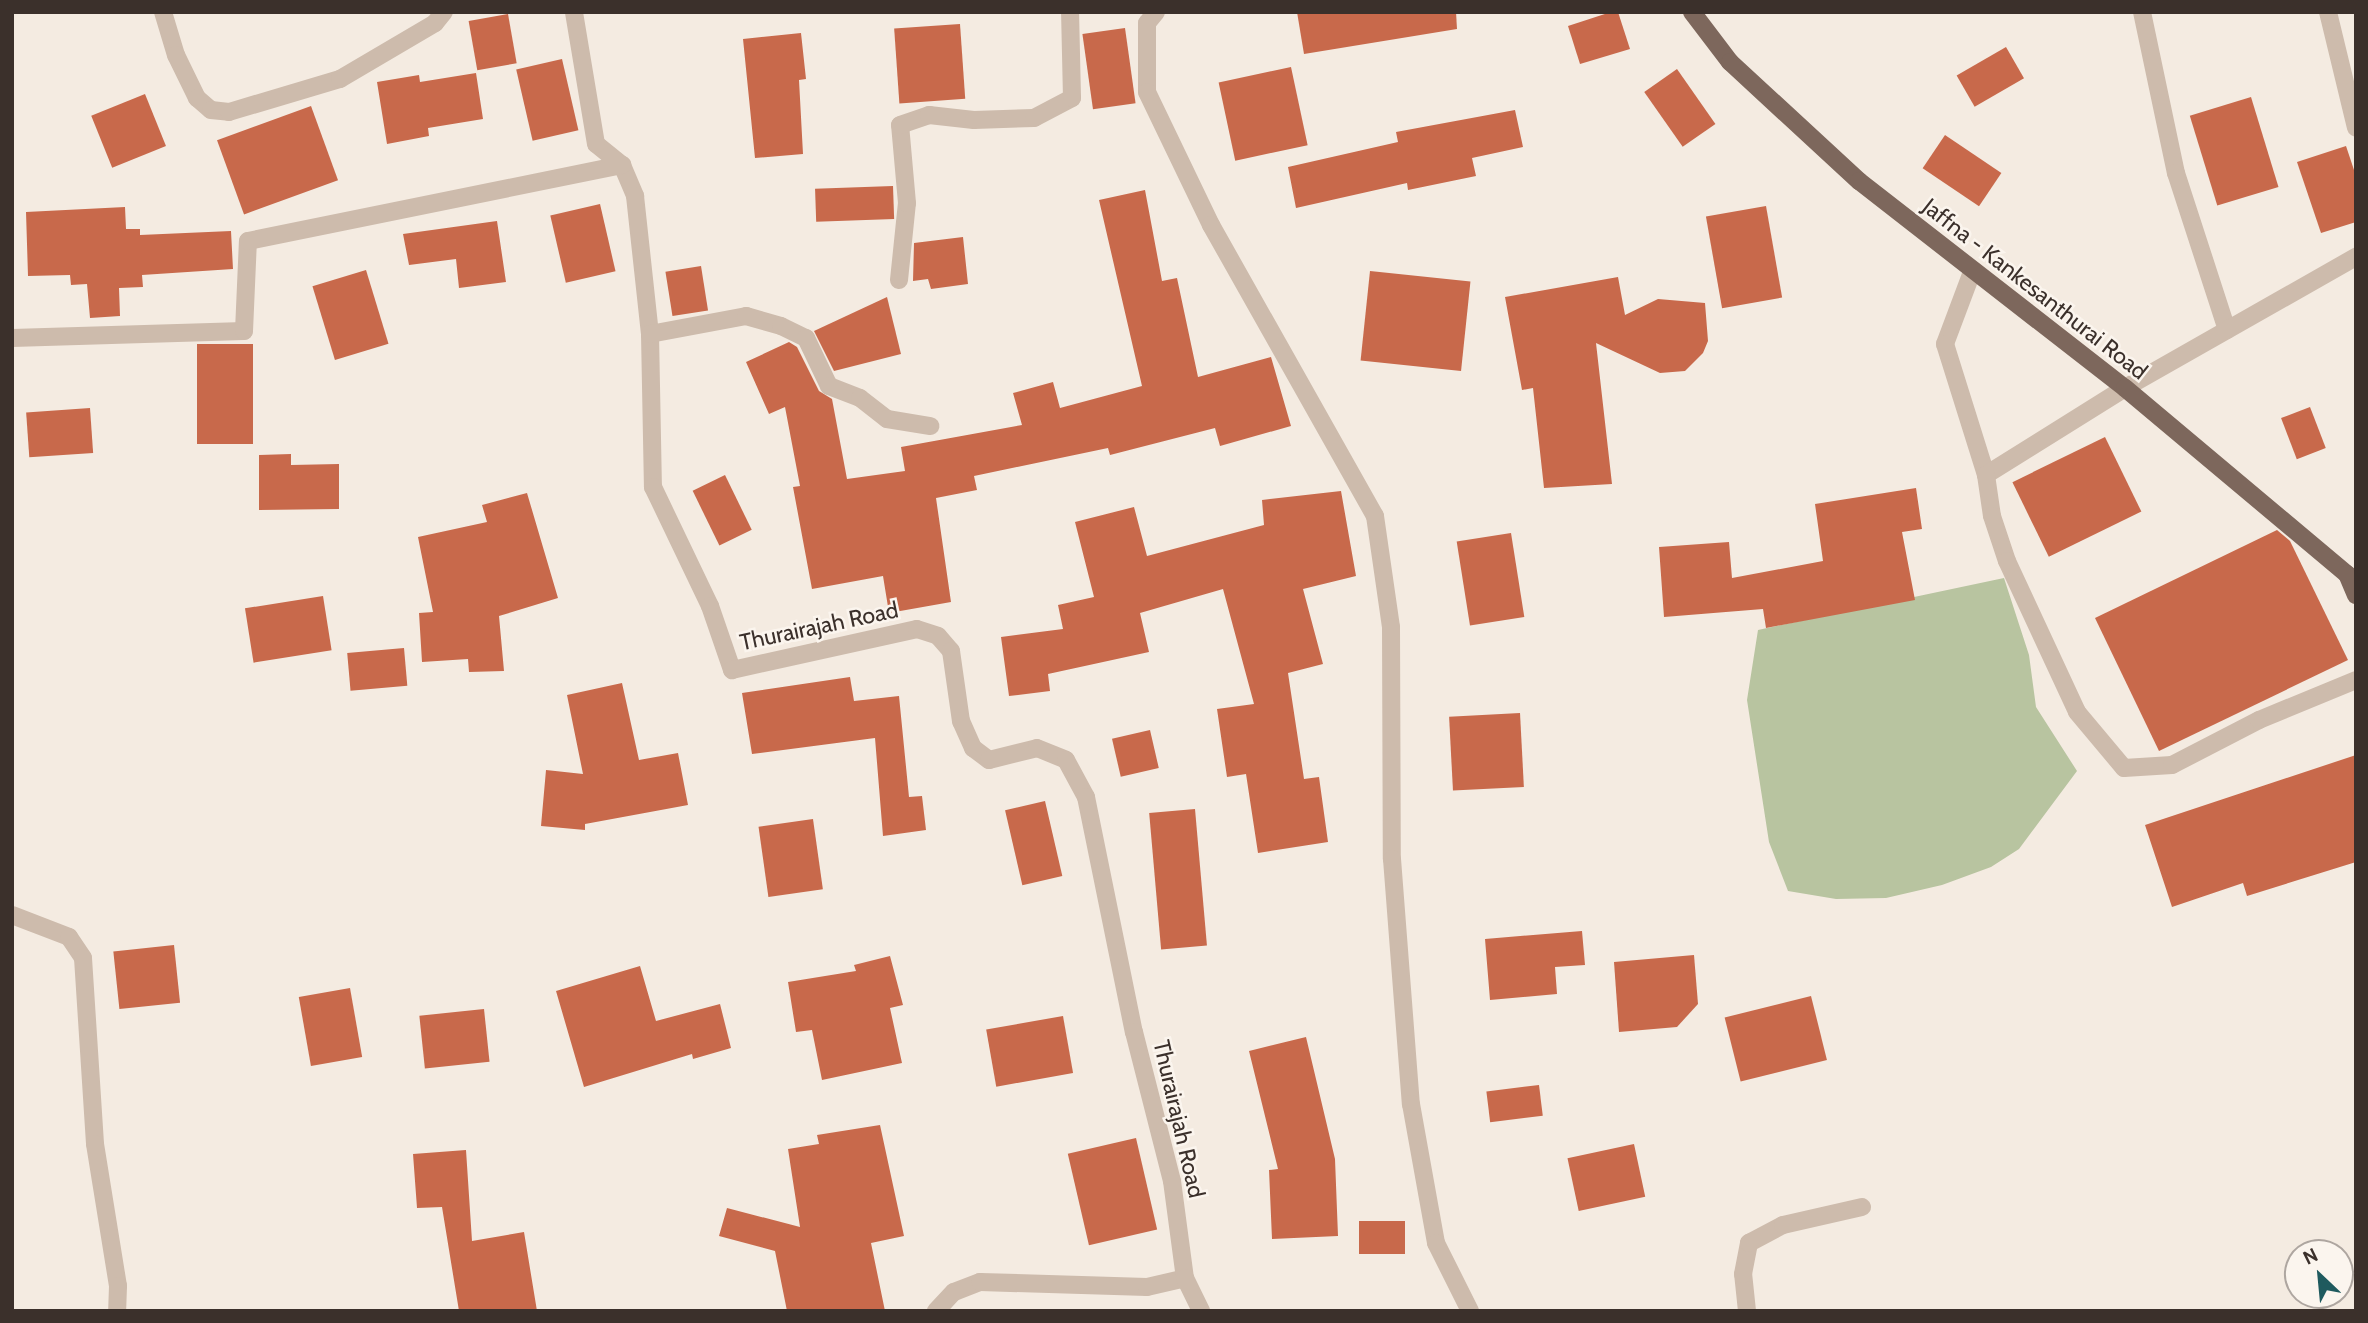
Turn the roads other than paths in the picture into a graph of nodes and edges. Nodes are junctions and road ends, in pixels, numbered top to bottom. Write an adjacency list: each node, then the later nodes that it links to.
1 (163, 12): 2 (street)
2 (444, 12)
3 (574, 12): 10 (street)
4 (1070, 12): 13 (street)
5 (1156, 12): 28 (street)
6 (1692, 12): 12 (main road, Jaffna - Kankesanthurai Road)
7 (2142, 12): 14 (street)
8 (2328, 12): 9 (street)
9 (2356, 128)
10 (622, 165): 15 (street, Thurairajah Road); 16 (street)
11 (2356, 257): 14 (street)
12 (1972, 272): 17 (main road, Jaffna - Kankesanthurai Road); 19 (street)
13 (899, 280)
14 (2227, 330): 17 (street)
15 (650, 334): 18 (street); 24 (street, Thurairajah Road)
16 (12, 338)
17 (2125, 388): 19 (street); 20 (main road, Jaffna - Kankesanthurai Road)
18 (930, 426)
19 (1986, 475): 21 (street)
20 (2356, 595)
21 (2356, 680)
22 (12, 915): 25 (street)
23 (1862, 1207): 29 (street)
24 (1185, 1278): 26 (street); 27 (street)
25 (117, 1311)
26 (936, 1311)
27 (1201, 1311)
28 (1470, 1311)
29 (1747, 1311)

